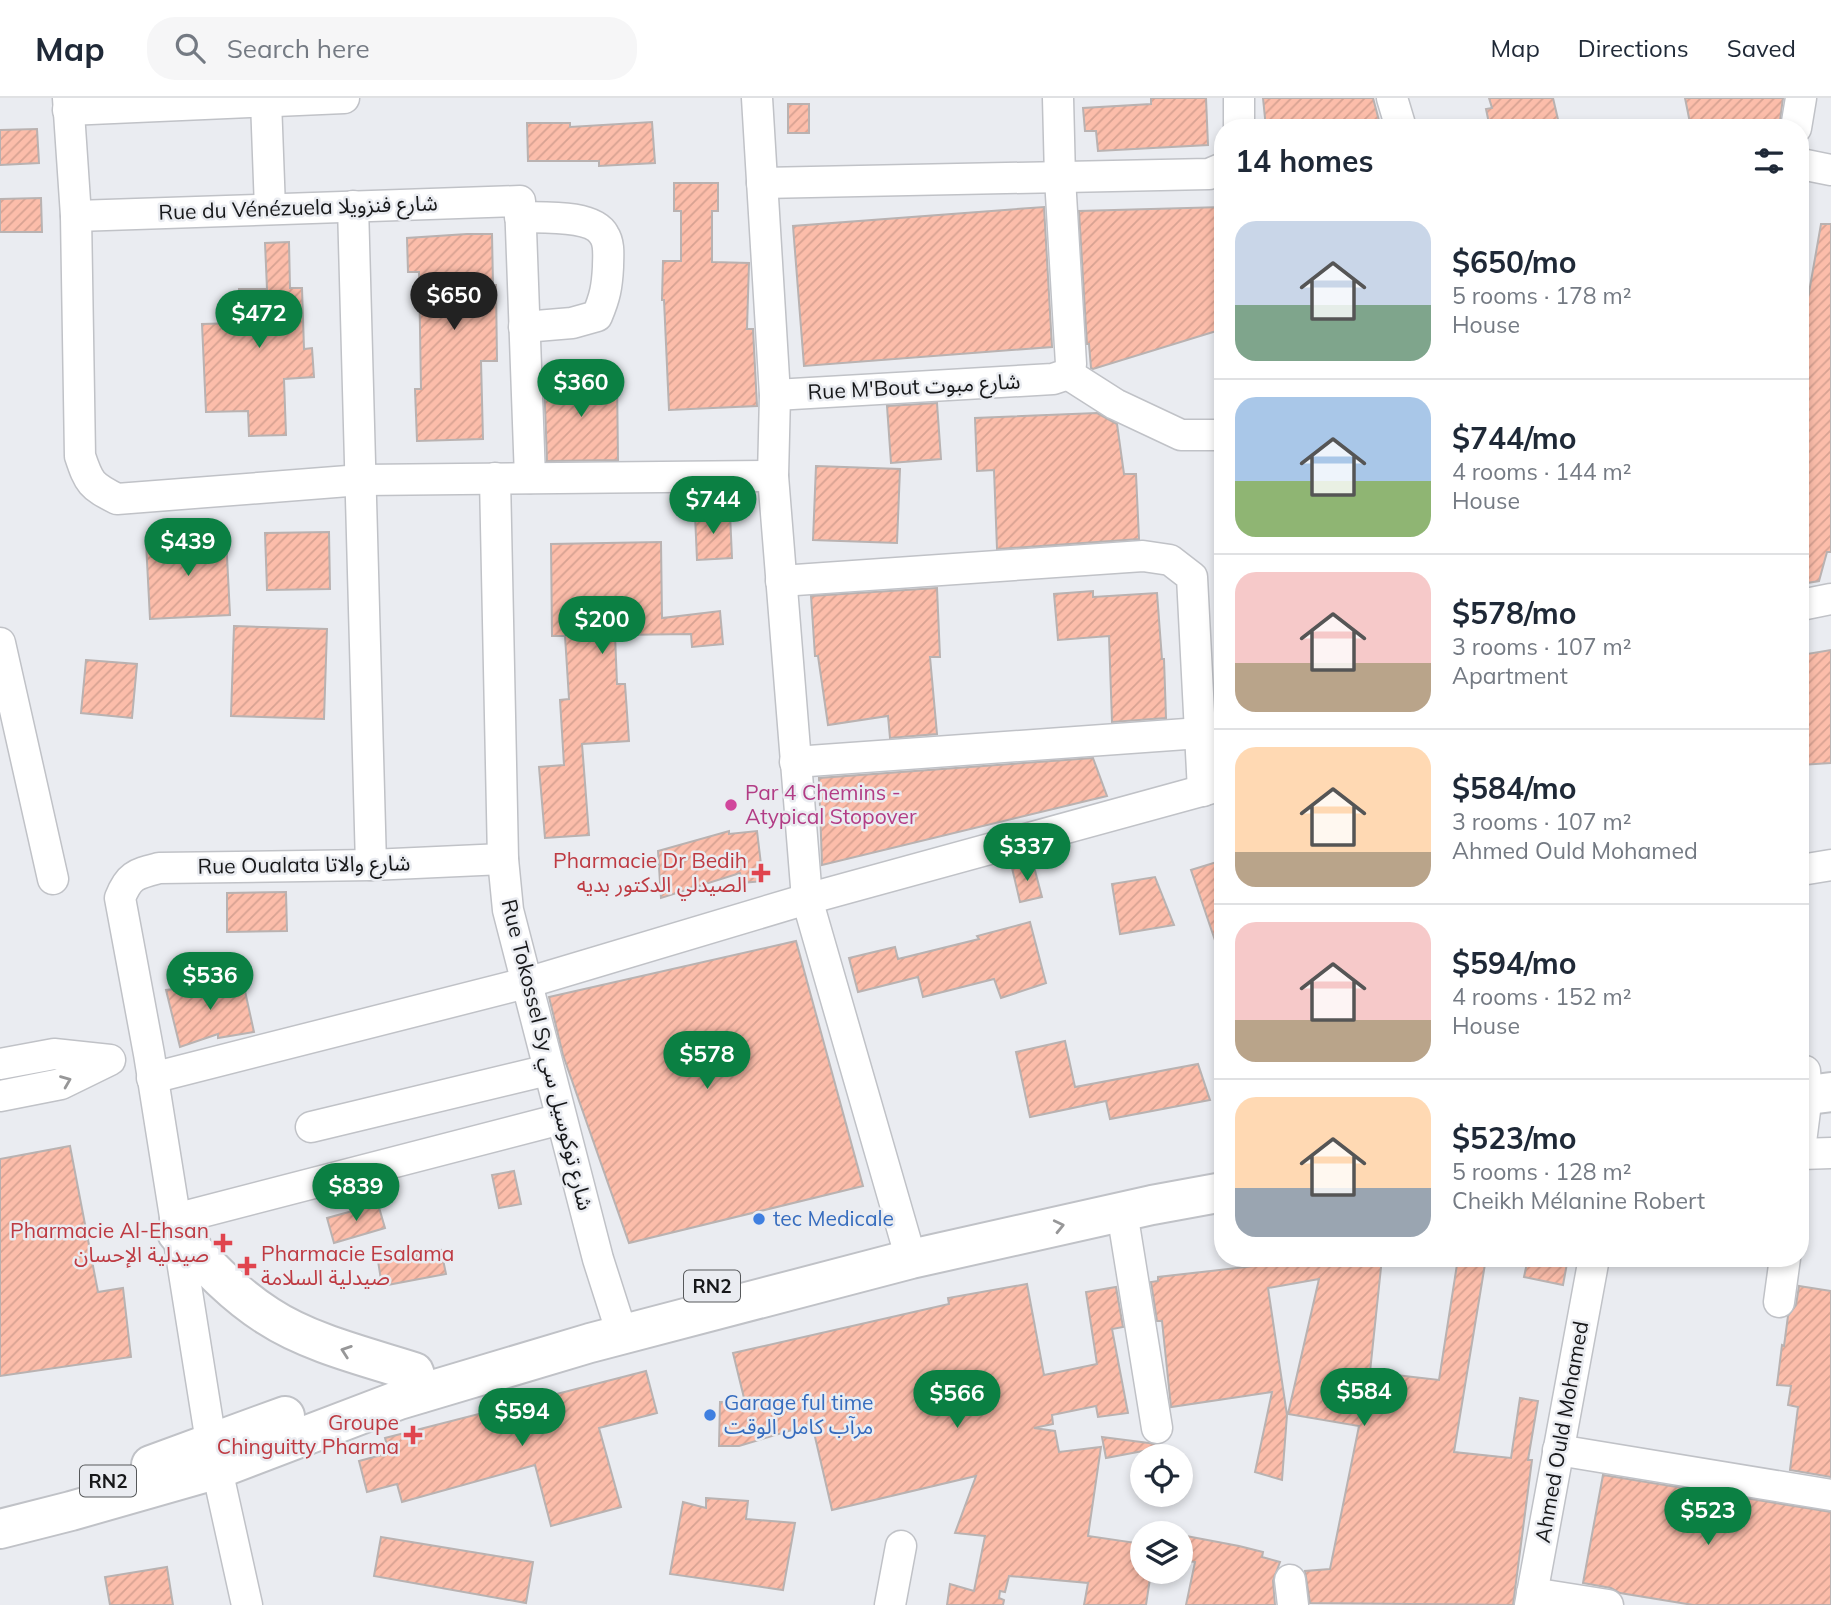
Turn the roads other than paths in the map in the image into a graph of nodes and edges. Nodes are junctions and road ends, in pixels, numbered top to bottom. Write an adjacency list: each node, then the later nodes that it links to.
1 (321, 98): 2 (street); 8 (street)
2 (344, 98)
3 (757, 98): 17 (street)
4 (1058, 98): 16 (street)
5 (1239, 98): 10 (street)
6 (1392, 98): 11 (street)
7 (1801, 98): 12 (street)
8 (266, 101): 9 (street); 19 (street)
9 (68, 104): 21 (street)
10 (1239, 119)
11 (1399, 119)
12 (1798, 119)
13 (1809, 166): 14 (street)
14 (1831, 170)
15 (1214, 172): 16 (street)
16 (1060, 178): 17 (street); 23 (street)
17 (762, 183): 24 (street)
18 (353, 206): 19 (street, Rue du Vénézuela شارع فنزويلا); 20 (street, Rue du Vénézuela شارع فنزويلا); 29 (street)
19 (270, 209): 21 (street, Rue du Vénézuela شارع فنزويلا)
20 (520, 209): 22 (street); 22 (street, Rue du Vénézuela شارع فنزويلا)
21 (76, 216): 29 (street)
22 (524, 327): 28 (street)
23 (1060, 377): 24 (street, Rue M'Bout شارع مبوت); 25 (street)
24 (775, 395): 26 (street)
25 (1214, 435)
26 (773, 476): 28 (street); 30 (street)
27 (495, 478): 28 (street); 29 (street); 38 (street, Rue Tokossel Sy شارع توكوسيل سي)
28 (530, 478)
29 (361, 480): 40 (street)
30 (781, 580): 35 (street); 36 (street)
31 (1831, 598): 32 (street)
32 (1809, 603)
33 (0, 643): 34 (street)
34 (7, 703): 42 (street)
35 (1200, 733): 36 (street); 37 (street)
36 (795, 762): 43 (street)
37 (1213, 788): 43 (street)
38 (503, 859): 40 (street, Rue Oualata شارع والاتا); 44 (street, Rue Tokossel Sy شارع توكوسيل سي)
39 (1831, 864): 41 (street)
40 (371, 865): 47 (street, Rue Oualata شارع والاتا)
41 (1809, 868)
42 (53, 879)
43 (807, 899): 44 (street); 60 (street)
44 (526, 983): 47 (street); 48 (street, Rue Tokossel Sy شارع توكوسيل سي)
45 (110, 1060): 46 (street); 47 (street); 50 (street, one-way to 45)
46 (0, 1063)
47 (151, 1066): 59 (street)
48 (548, 1070): 52 (street, Rue Tokossel Sy شارع توكوسيل سي); 53 (street)
49 (1813, 1082): 51 (street)
50 (0, 1096)
51 (1809, 1102)
52 (561, 1119): 59 (street); 64 (street, Rue Tokossel Sy شارع توكوسيل سي)
53 (311, 1127)
54 (1831, 1153): 55 (street)
55 (1809, 1154)
56 (1214, 1169): 60 (highway, RN2)
57 (1214, 1194): 58 (highway, RN2)
58 (1122, 1212): 60 (highway, RN2, one-way to 58); 66 (street)
59 (176, 1226): 65 (highway, one-way to 59); 68 (street)
60 (907, 1248): 64 (highway, RN2)
61 (1592, 1267): 67 (street, Ahmed Ould Mohamed)
62 (1784, 1267): 63 (street)
63 (1779, 1302)
64 (617, 1323): 65 (highway, RN2)
65 (417, 1382): 68 (highway, RN2)
66 (1157, 1428)
67 (1558, 1450): 69 (street); 72 (street, Ahmed Ould Mohamed)
68 (215, 1455): 70 (highway, RN2); 73 (street)
69 (1831, 1495)
70 (4, 1528)
71 (901, 1546): 74 (street)
72 (1531, 1599): 75 (street)
73 (247, 1605)
74 (890, 1605)
75 (1608, 1605)

